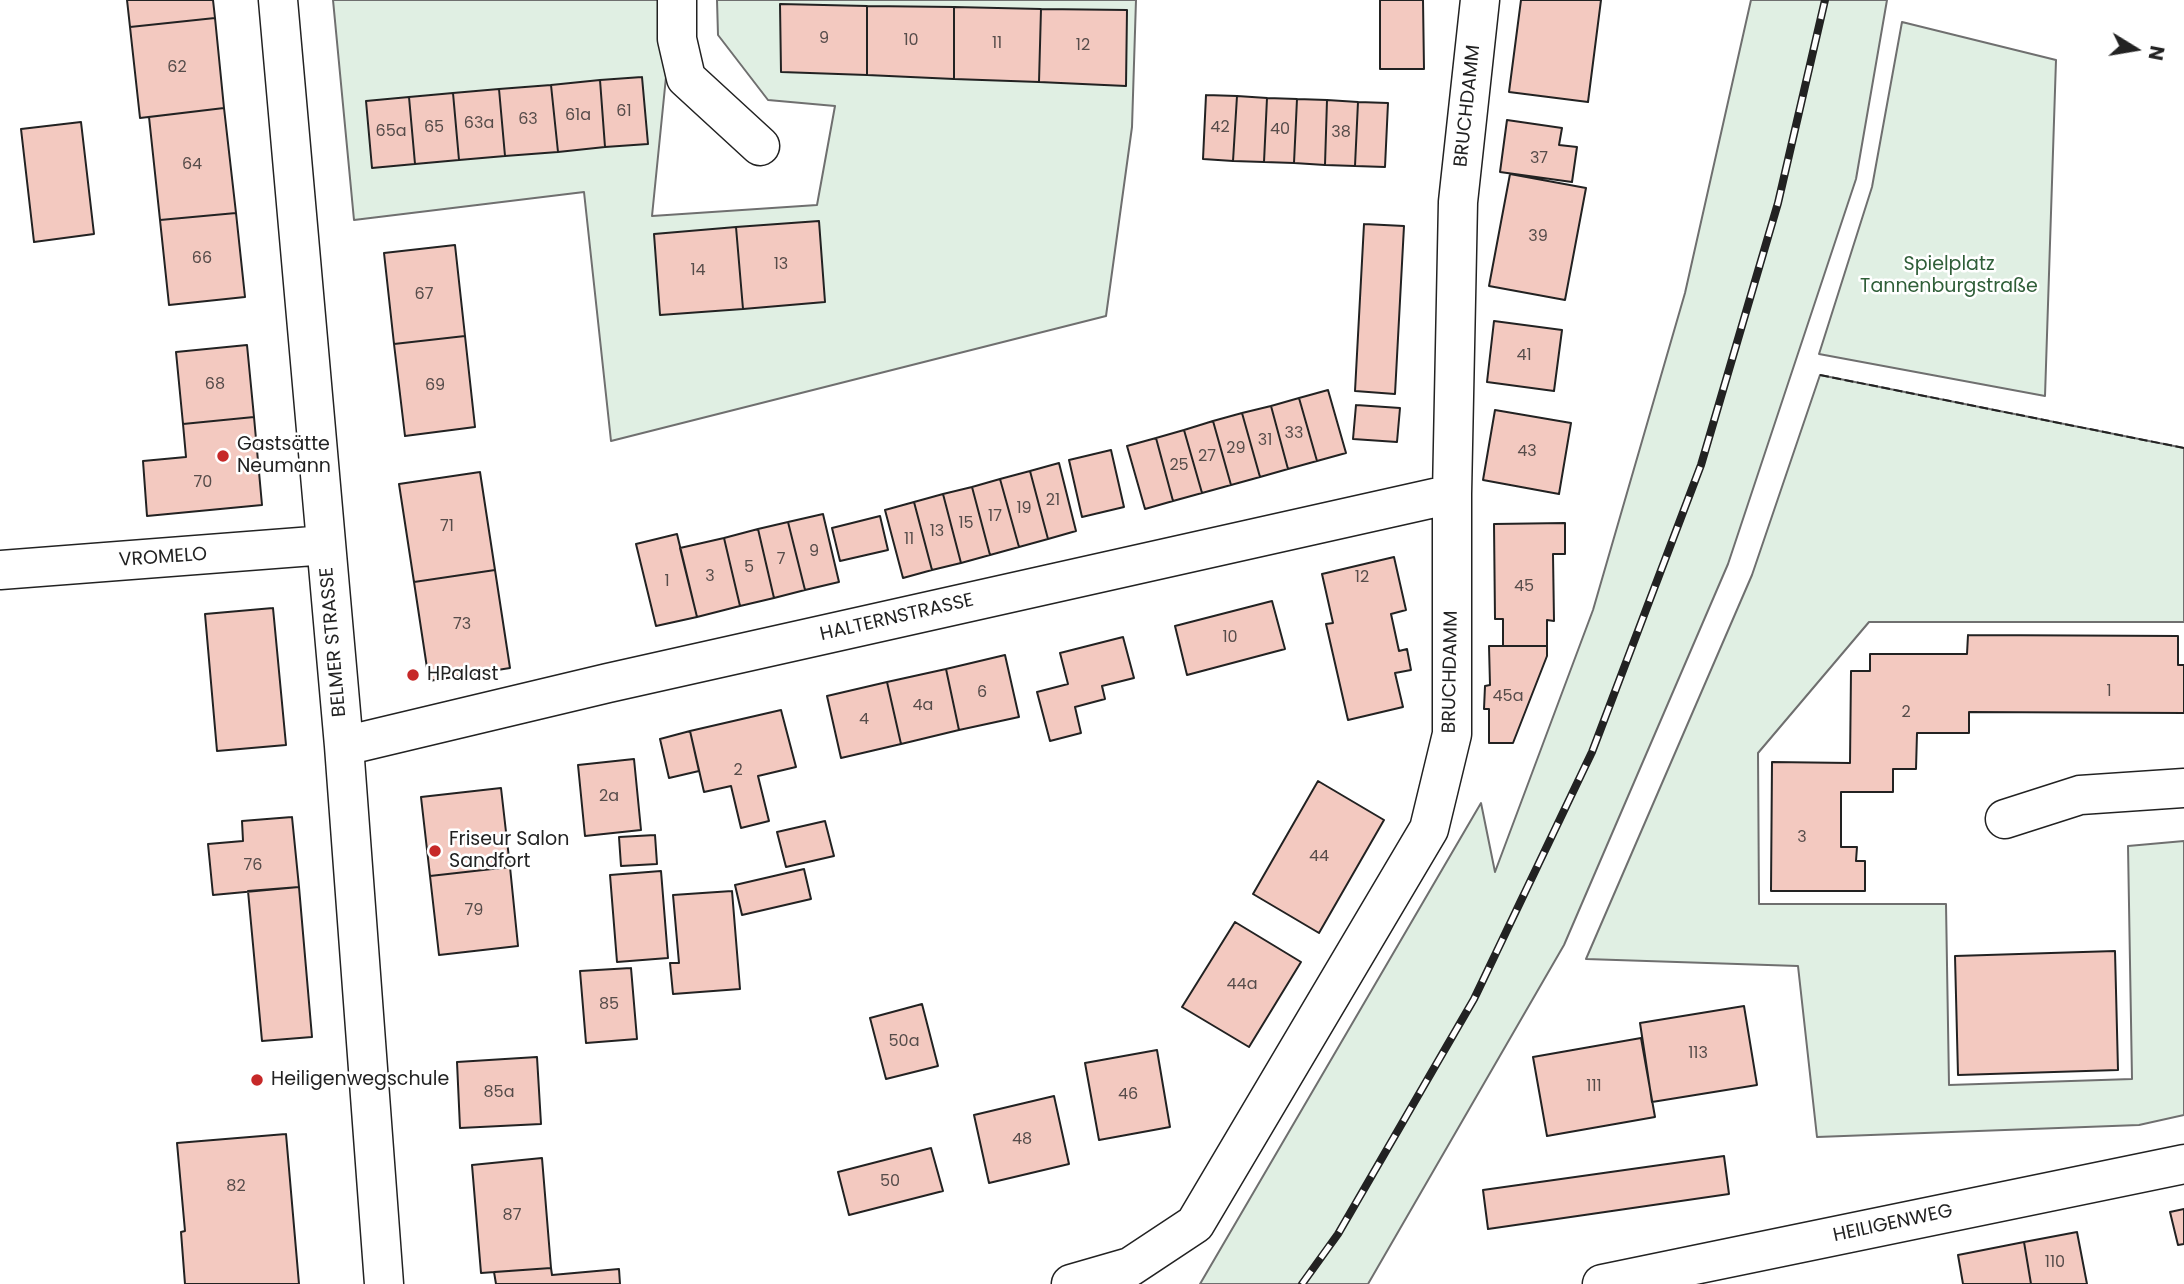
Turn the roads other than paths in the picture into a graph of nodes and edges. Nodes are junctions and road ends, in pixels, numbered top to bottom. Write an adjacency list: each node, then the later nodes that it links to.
1 (278, 0): 6 (street, BELMER STRASSE)
2 (677, 0): 4 (street)
3 (1480, 0): 5 (street, BRUCHDAMM)
4 (760, 146)
5 (1452, 494): 8 (street, HALTERNSTRASSE); 13 (street, BRUCHDAMM)
6 (326, 545): 7 (street, VROMELO); 8 (street, BELMER STRASSE)
7 (0, 570)
8 (344, 746): 12 (street, BELMER STRASSE)
9 (2184, 788): 10 (street)
10 (2005, 819)
11 (2184, 1164): 14 (street, HEILIGENWEG)
12 (384, 1284)
13 (1071, 1284)
14 (1602, 1284)

